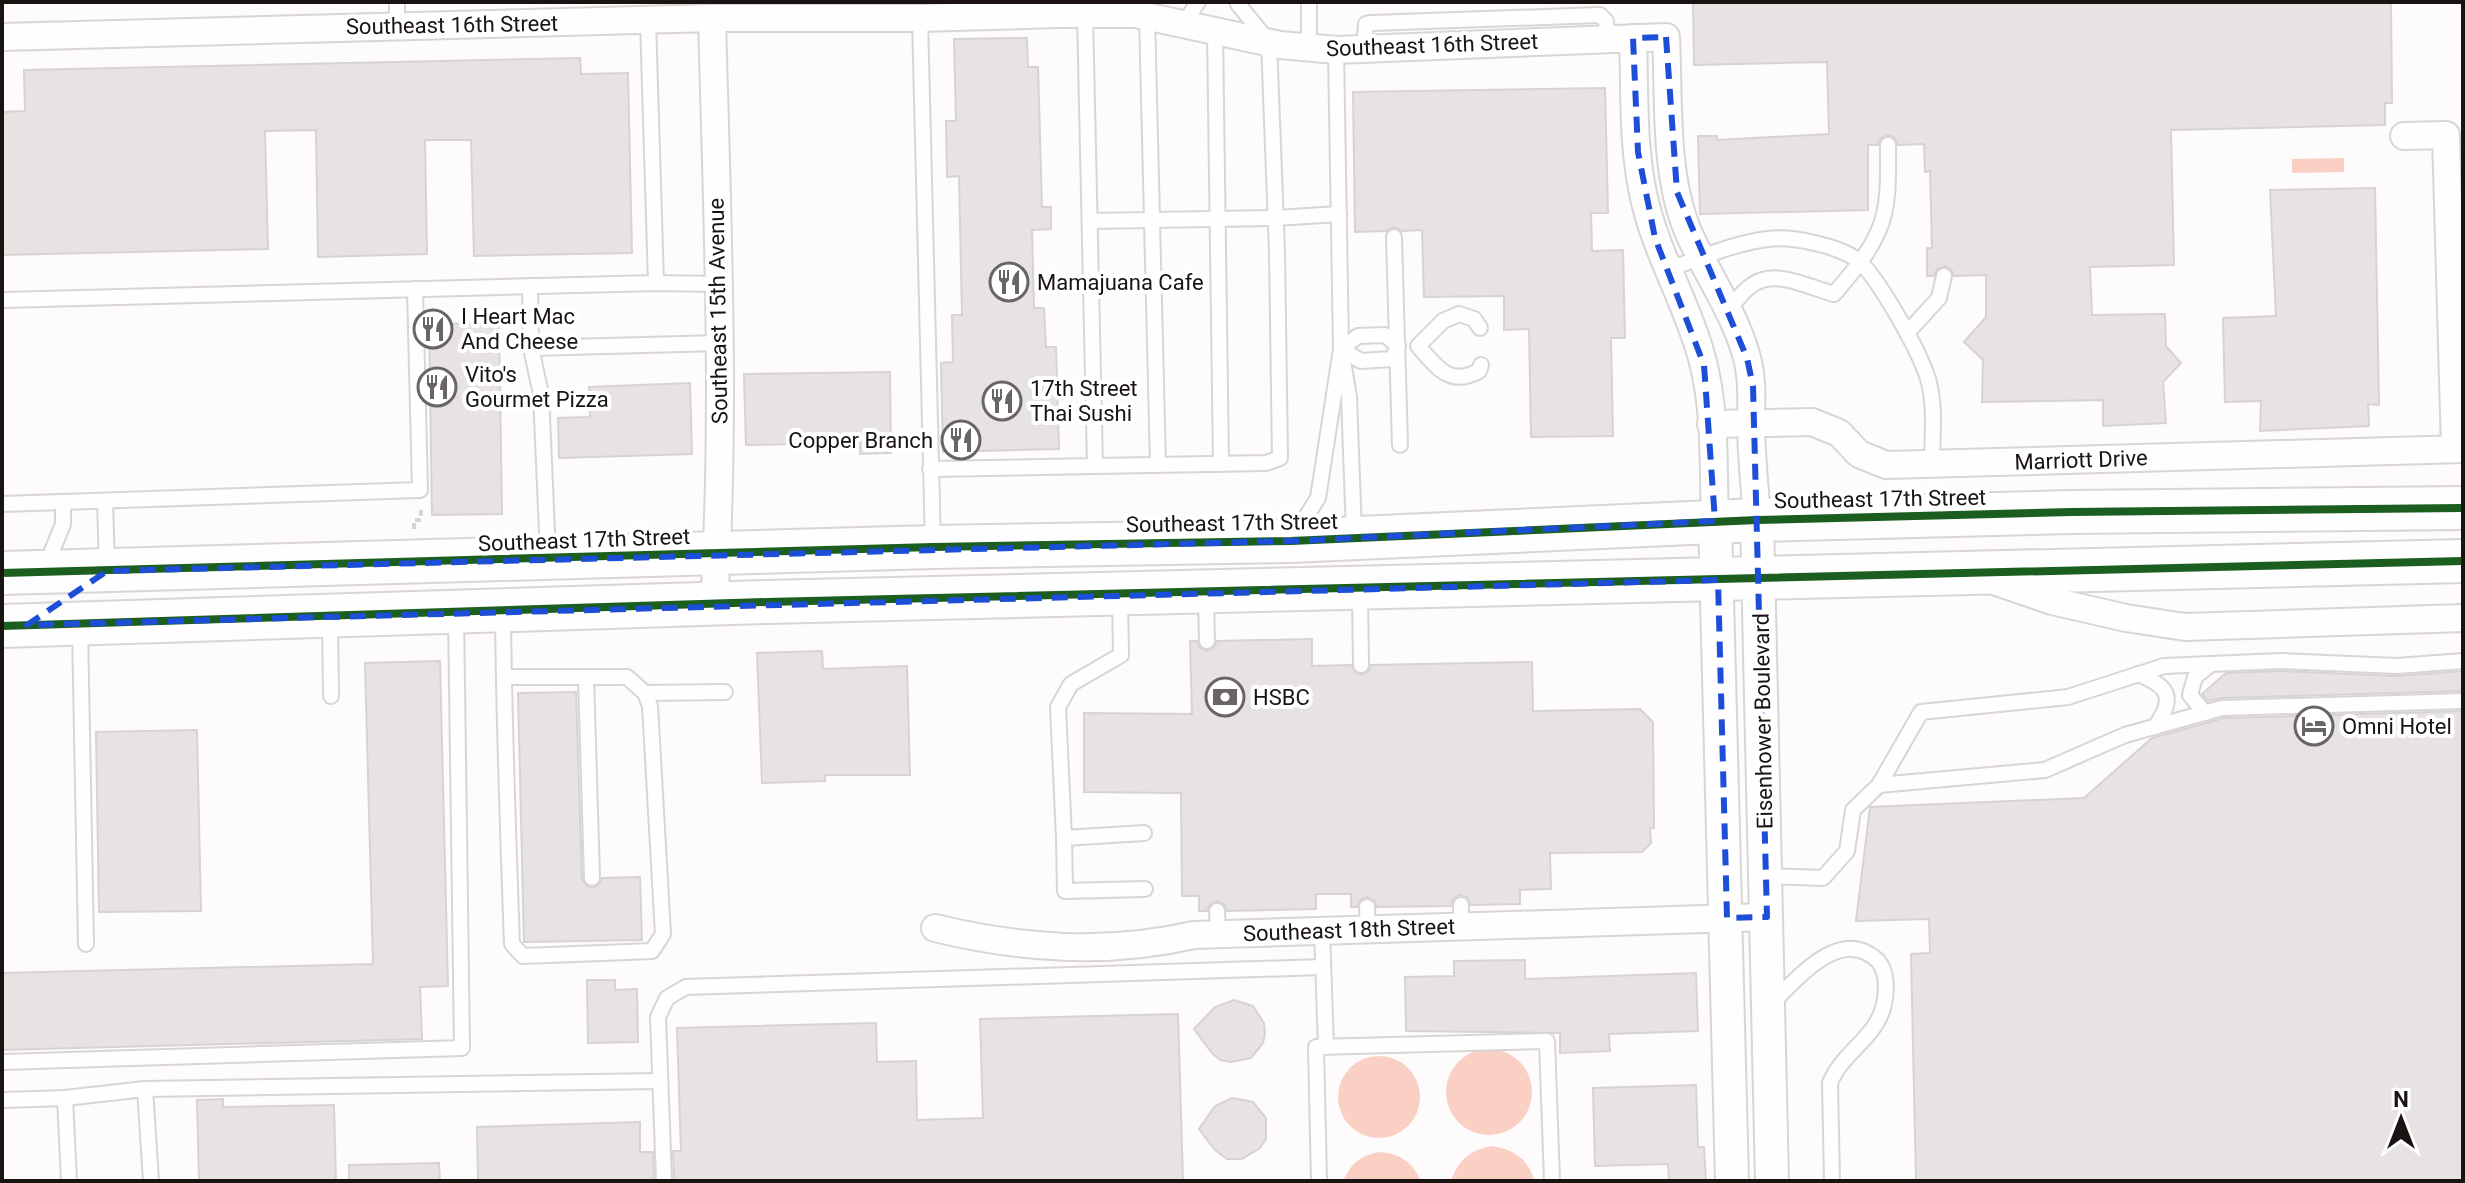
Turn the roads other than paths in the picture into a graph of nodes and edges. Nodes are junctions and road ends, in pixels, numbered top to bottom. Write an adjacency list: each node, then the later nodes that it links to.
1 (1309, 2): 15 (lane)
2 (1238, 4): 14 (lane)
3 (1191, 13): 7 (street, Southeast 16th Street); 10 (street, Southeast 16th Street)
4 (397, 14): 5 (street, Southeast 16th Street); 11 (street, Southeast 16th Street)
5 (660, 14): 8 (street, Southeast 16th Street); 31 (lane)
6 (1085, 14): 7 (street, Southeast 16th Street); 9 (street, Southeast 16th Street); 24 (lane)
7 (1147, 16): 23 (lane)
8 (712, 18): 9 (street, Southeast 16th Street); 32 (street, Southeast 15th Avenue)
9 (920, 18): 53 (lane)
10 (1215, 31): 14 (street, Southeast 16th Street); 22 (lane)
11 (2, 37)
12 (1666, 37): 13 (street, Southeast 16th Street); 27 (street, Eisenhower Boulevard)
13 (1620, 38): 16 (street, Southeast 16th Street); 29 (street, Eisenhower Boulevard)
14 (1269, 42): 15 (street, Southeast 16th Street); 21 (lane)
15 (1309, 48): 16 (street, Southeast 16th Street)
16 (1336, 50): 20 (lane)
17 (2404, 136): 25 (street)
18 (1888, 145): 28 (lane)
19 (2463, 203): 25 (street)
20 (1339, 214): 21 (lane); 43 (lane)
21 (1276, 218): 22 (lane); 49 (lane)
22 (1219, 219): 23 (lane); 49 (lane)
23 (1152, 220): 24 (lane); 51 (lane)
24 (1090, 221): 52 (lane)
25 (2449, 227): 48 (street)
26 (1394, 237): 40 (lane)
27 (1701, 258): 28 (lane); 29 (lane); 36 (street, Eisenhower Boulevard)
28 (1860, 262): 36 (lane); 38 (lane)
29 (1669, 269): 46 (street, Eisenhower Boulevard)
30 (1944, 276): 38 (lane)
31 (656, 283): 32 (lane); 33 (lane)
32 (719, 284): 39 (street, Southeast 15th Avenue)
33 (530, 286): 34 (lane); 42 (lane)
34 (415, 289): 35 (lane); 54 (lane)
35 (2, 300)
36 (1729, 313): 45 (street, Eisenhower Boulevard)
37 (1480, 328): 41 (lane)
38 (1907, 333): 50 (lane)
39 (720, 343): 42 (lane); 63 (street, Southeast 15th Avenue)
40 (1398, 346): 41 (lane); 43 (lane); 43 (lane); 47 (lane)
41 (1418, 346): 44 (lane)
42 (531, 348): 64 (lane)
43 (1341, 349): 60 (lane); 61 (lane)
44 (1481, 365)
45 (1751, 423): 46 (street, Marriott Drive); 50 (street, Marriott Drive); 58 (street, Eisenhower Boulevard)
46 (1711, 424): 59 (street, Eisenhower Boulevard)
47 (1400, 445)
48 (2459, 449): 50 (street, Marriott Drive)
49 (1221, 464): 51 (lane)
50 (1932, 464)
51 (1158, 465): 52 (lane)
52 (1095, 466): 53 (lane)
53 (930, 469): 62 (lane)
54 (105, 501): 55 (lane); 68 (lane)
55 (63, 502): 56 (lane); 67 (lane)
56 (2, 504)
57 (2463, 508): 58 (main road, Southeast 17th Street)
58 (1757, 520): 59 (main road, Southeast 17th Street); 71 (street, Eisenhower Boulevard)
59 (1715, 521): 60 (main road, Southeast 17th Street); 72 (street, Eisenhower Boulevard)
60 (1354, 538): 61 (main road, Southeast 17th Street); 74 (main road)
61 (1291, 541): 62 (main road, Southeast 17th Street)
62 (933, 547): 63 (main road, Southeast 17th Street)
63 (717, 554): 64 (main road, Southeast 17th Street); 76 (street, Southeast 15th Avenue)
64 (548, 559): 66 (main road, Southeast 17th Street)
65 (2463, 561): 70 (main road)
66 (179, 569): 68 (main road, Southeast 17th Street); 81 (main road)
67 (44, 571): 68 (main road, Southeast 17th Street); 69 (main road, Southeast 17th Street)
68 (107, 571): 82 (main road)
69 (2, 573)
70 (1972, 573): 71 (main road); 80 (street)
71 (1760, 579): 72 (main road); 99 (street, Eisenhower Boulevard)
72 (1718, 580): 73 (main road); 103 (street, Eisenhower Boulevard)
73 (1359, 588): 74 (main road); 86 (lane)
74 (1214, 592): 75 (main road); 83 (lane)
75 (1120, 594): 76 (main road); 98 (lane)
76 (714, 604): 77 (main road)
77 (503, 610): 78 (main road); 88 (lane)
78 (456, 611): 79 (main road); 110 (lane)
79 (330, 616): 81 (main road); 92 (lane)
80 (2463, 618)
81 (87, 623): 82 (main road); 106 (lane)
82 (14, 625)
83 (1207, 641)
84 (2463, 661): 85 (lane)
85 (2211, 664): 87 (lane); 94 (lane)
86 (1361, 665)
87 (2138, 674): 95 (lane); 96 (lane)
88 (504, 677): 89 (lane); 91 (lane)
89 (586, 677): 91 (lane); 100 (lane)
90 (725, 692): 91 (lane)
91 (645, 693)
92 (331, 696)
93 (2463, 701): 94 (lane)
94 (2205, 713): 95 (lane)
95 (2155, 727): 96 (lane)
96 (1879, 785): 99 (lane)
97 (1144, 833): 98 (lane)
98 (1064, 838): 101 (lane)
99 (1766, 876): 102 (street, Eisenhower Boulevard)
100 (592, 878)
101 (1145, 889)
102 (1767, 917): 103 (street, Southeast 18th Street); 108 (street, Eisenhower Boulevard)
103 (1727, 918): 105 (street, Southeast 18th Street); 120 (street, Eisenhower Boulevard)
104 (935, 928): 105 (street, Southeast 18th Street)
105 (1322, 931): 107 (lane)
106 (86, 944)
107 (1323, 967): 109 (lane); 111 (lane)
108 (1768, 1006): 121 (street, Eisenhower Boulevard); 122 (lane)
109 (1326, 1047): 118 (lane); 119 (lane)
110 (2, 1062)
111 (660, 1081): 112 (lane); 117 (lane)
112 (145, 1089): 113 (lane); 116 (lane)
113 (65, 1098): 114 (lane); 115 (lane)
114 (2, 1100)
115 (69, 1181)
116 (151, 1181)
117 (664, 1181)
118 (1319, 1181)
119 (1552, 1181)
120 (1732, 1181)
121 (1772, 1181)
122 (1832, 1181)

